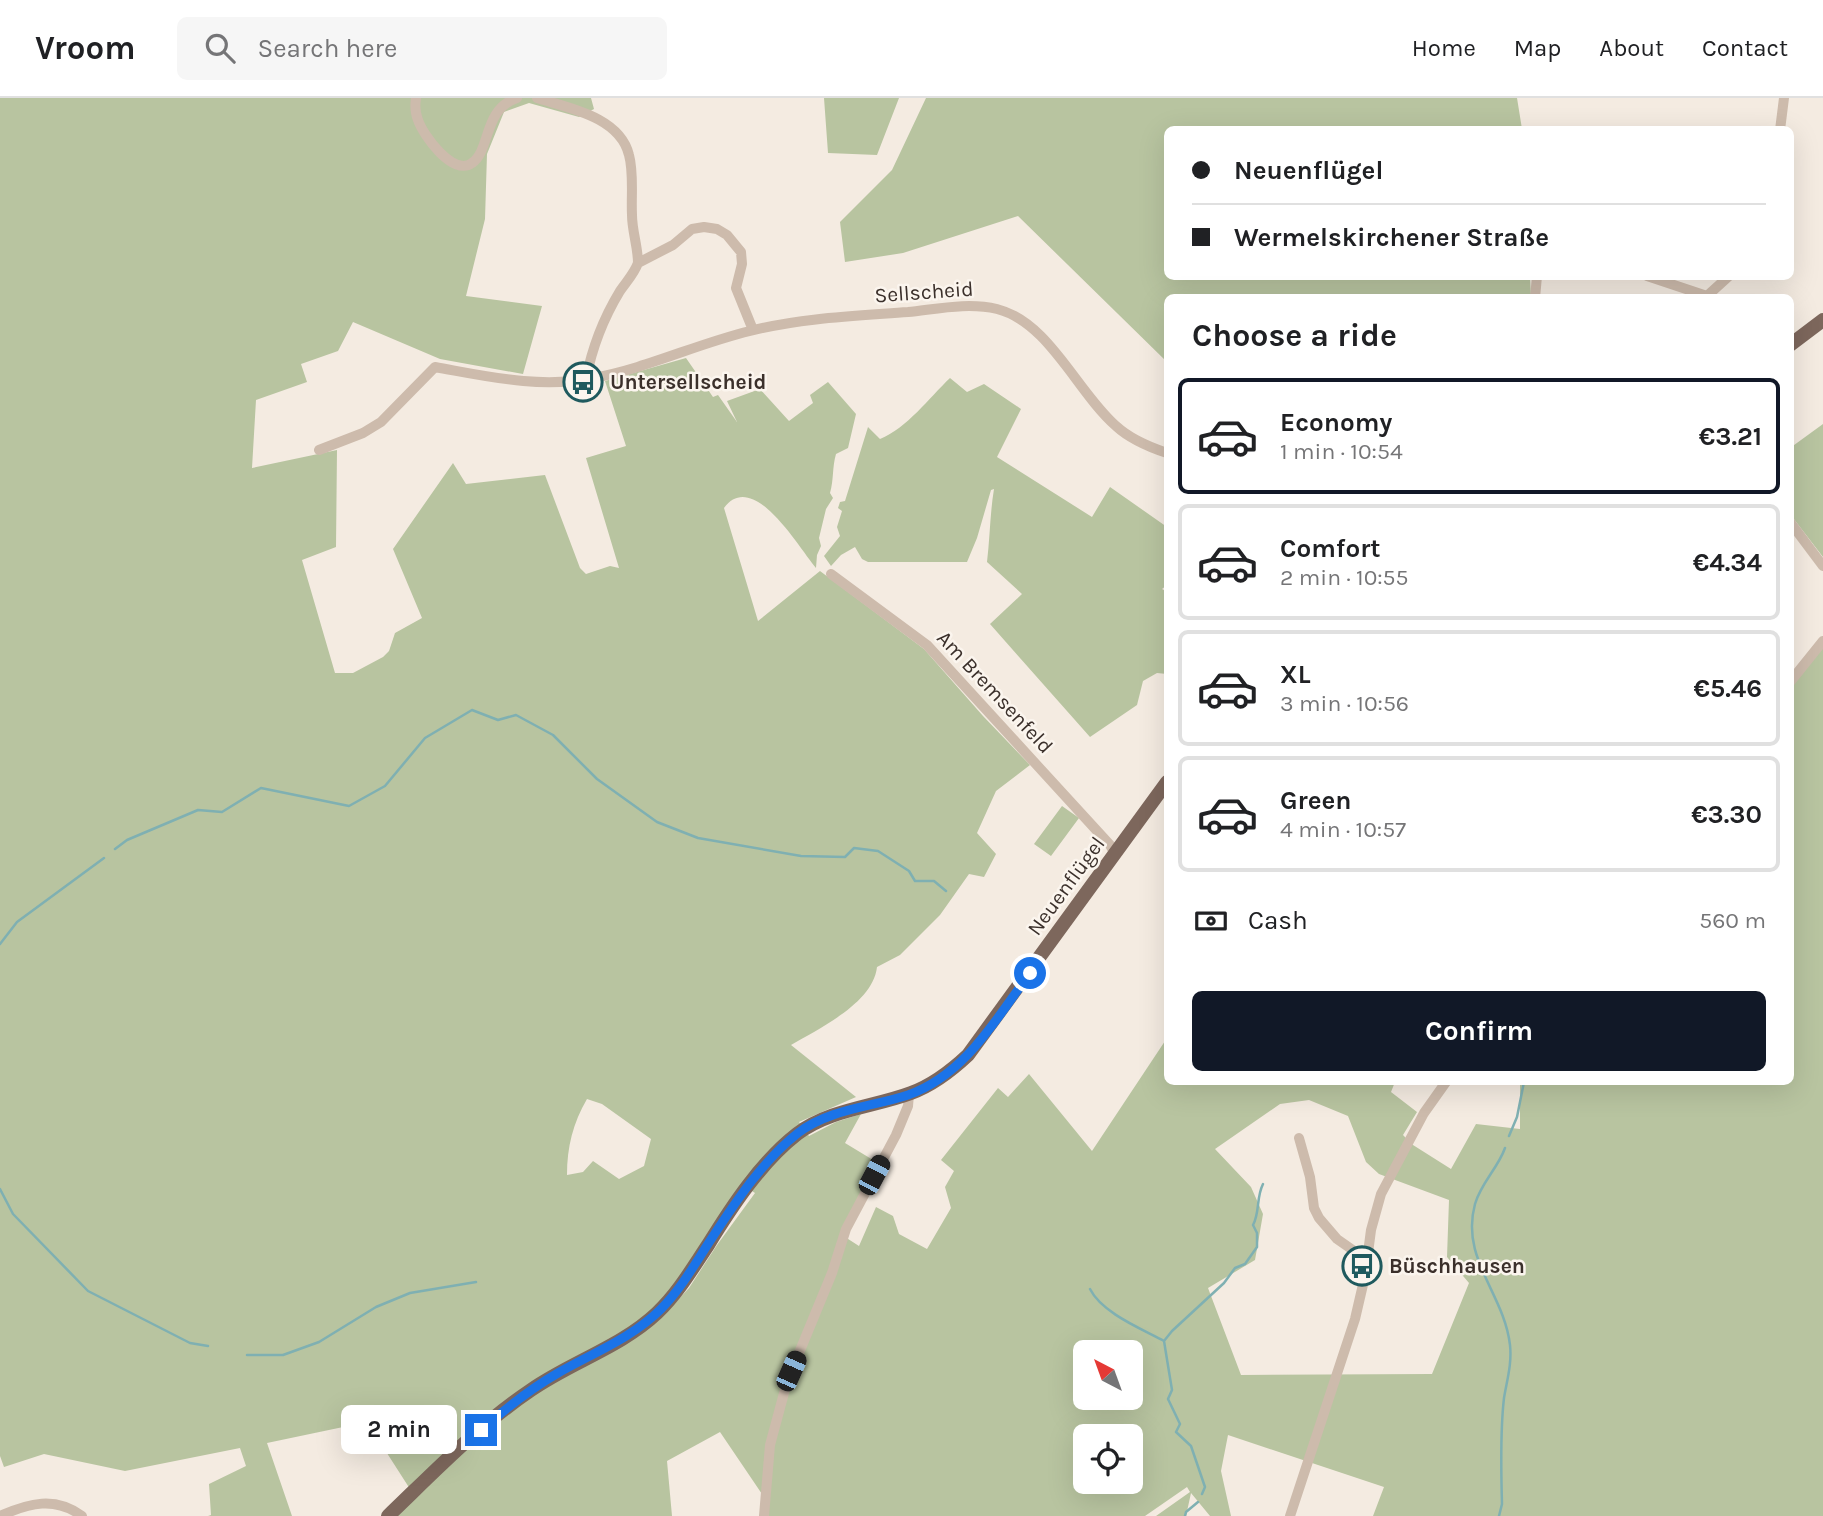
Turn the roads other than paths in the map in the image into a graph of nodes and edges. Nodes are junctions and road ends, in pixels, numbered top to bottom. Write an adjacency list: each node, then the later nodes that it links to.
1 (416, 98): 2 (street)
2 (517, 98)
3 (537, 98): 6 (street)
4 (1784, 98): 5 (street)
5 (1780, 126)
6 (638, 263): 12 (street); 14 (street)
7 (1658, 280): 9 (street)
8 (1724, 280): 10 (street)
9 (1698, 294)
10 (1710, 294)
11 (1823, 320): 13 (main road)
12 (752, 330): 14 (street, Sellscheid); 16 (street, Sellscheid)
13 (1794, 342)
14 (586, 379): 15 (street, Sellscheid)
15 (319, 450)
16 (1164, 452)
17 (1794, 527): 18 (street)
18 (1823, 566)
19 (831, 574): 23 (street, Am Bremsenfeld)
20 (1823, 641): 21 (street)
21 (1794, 677)
22 (1164, 786): 23 (main road, Neuenflügel)
23 (1115, 854): 25 (main road, Neuenflügel)
24 (1444, 1085): 27 (street)
25 (909, 1094): 30 (main road, Neuenflügel); 31 (street)
26 (1299, 1138): 27 (street)
27 (1367, 1259): 32 (street)
28 (0, 1516): 29 (street)
29 (82, 1516)
30 (388, 1516)
31 (764, 1516)
32 (1290, 1516)

